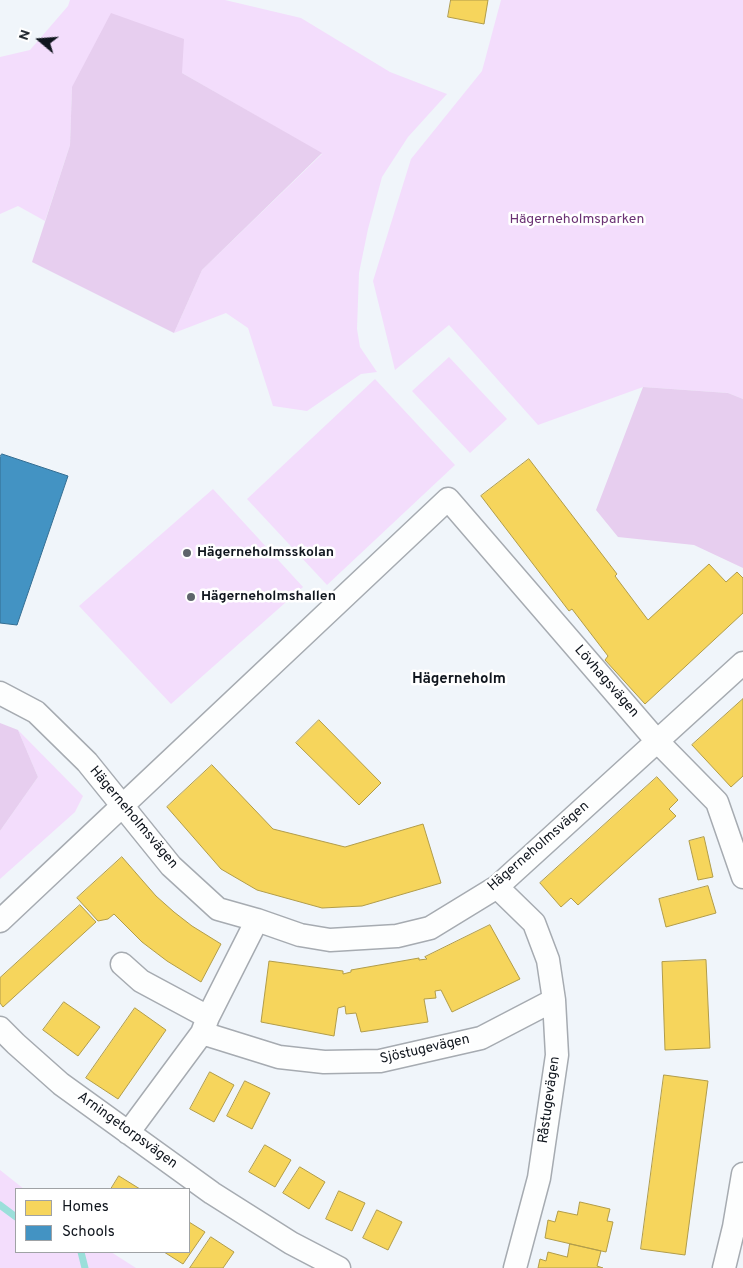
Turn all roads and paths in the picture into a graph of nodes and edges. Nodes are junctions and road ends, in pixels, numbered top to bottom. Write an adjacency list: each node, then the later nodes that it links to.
1 (743, 663): 3 (street, Hägerneholmsvägen)
2 (0, 693): 4 (street, Hägerneholmsvägen)
3 (656, 740): 4 (street, Lövhagsvägen); 5 (street, Lövhagsvägen); 6 (street, Hägerneholmsvägen)
4 (123, 807): 7 (street, Hägerneholmsvägen); 8 (street)
5 (743, 877)
6 (497, 887): 7 (street, Hägerneholmsvägen); 10 (street, Råstugevägen)
7 (256, 920): 11 (street)
8 (0, 921)
9 (122, 964): 11 (street, Sjöstugevägen)
10 (554, 1000): 11 (street, Sjöstugevägen); 16 (street, Råstugevägen)
11 (205, 1025): 13 (street)
12 (0, 1028): 13 (street, Arningetorpsvägen)
13 (128, 1132): 15 (street, Arningetorpsvägen)
14 (743, 1174): 17 (street)
15 (339, 1268)
16 (515, 1268)
17 (724, 1268)

